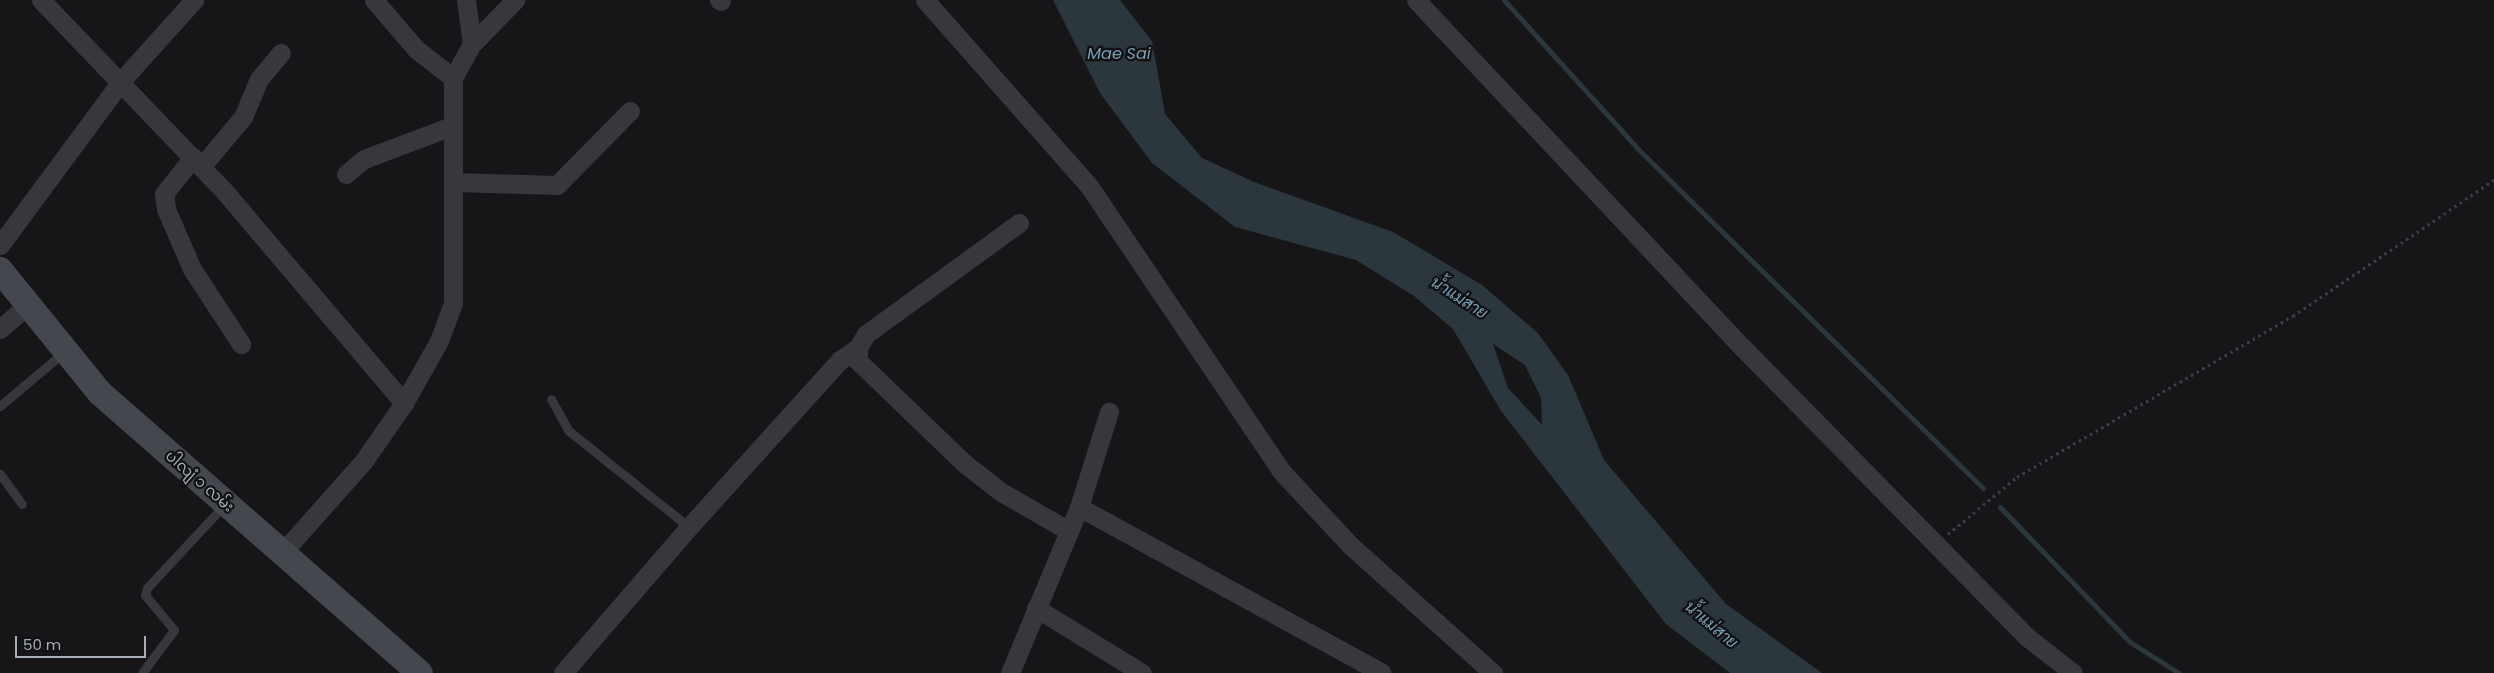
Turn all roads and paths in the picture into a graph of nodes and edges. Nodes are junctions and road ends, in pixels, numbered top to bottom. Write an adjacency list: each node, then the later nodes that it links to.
1 (41, 0): 11 (street)
2 (194, 0): 11 (street)
3 (374, 0): 10 (street)
4 (466, 0): 8 (street)
5 (515, 0): 8 (street)
6 (925, 0): 45 (street)
7 (1416, 0): 36 (street)
8 (472, 44): 10 (street)
9 (281, 53): 14 (street)
10 (453, 78): 13 (street)
11 (122, 80): 14 (street); 19 (street)
12 (630, 111): 17 (street)
13 (452, 126): 15 (street); 17 (street)
14 (197, 162): 23 (street); 27 (street)
15 (346, 174)
16 (2494, 180): 36 (path)
17 (454, 182): 27 (street)
18 (1018, 223): 24 (street)
19 (0, 245)
20 (0, 270): 21 (street, ပါလျံ ၁ လမ်း)
21 (26, 306): 22 (street); 25 (street, ပါလျံ ၁ လမ်း)
22 (0, 329)
23 (241, 344)
24 (858, 348): 34 (street); 35 (street)
25 (65, 352): 28 (lane); 31 (street, ပါလျံ ၁ လမ်း)
26 (551, 400): 34 (lane)
27 (404, 403): 37 (street)
28 (0, 406)
29 (1109, 412): 33 (street)
30 (0, 474): 32 (lane)
31 (226, 503): 37 (street, ပါလျံ ၁ လမ်း); 39 (lane)
32 (22, 504)
33 (1079, 507): 35 (street); 44 (street)
34 (689, 527): 41 (street)
35 (1069, 531): 38 (street)
36 (1936, 545): 46 (street)
37 (281, 554): 40 (street, ပါလျံ ၁ လမ်း)
38 (1036, 608): 42 (street); 43 (street)
39 (142, 673)
40 (420, 673)
41 (564, 673)
42 (1010, 673)
43 (1142, 673)
44 (1382, 673)
45 (1493, 673)
46 (2073, 673)

